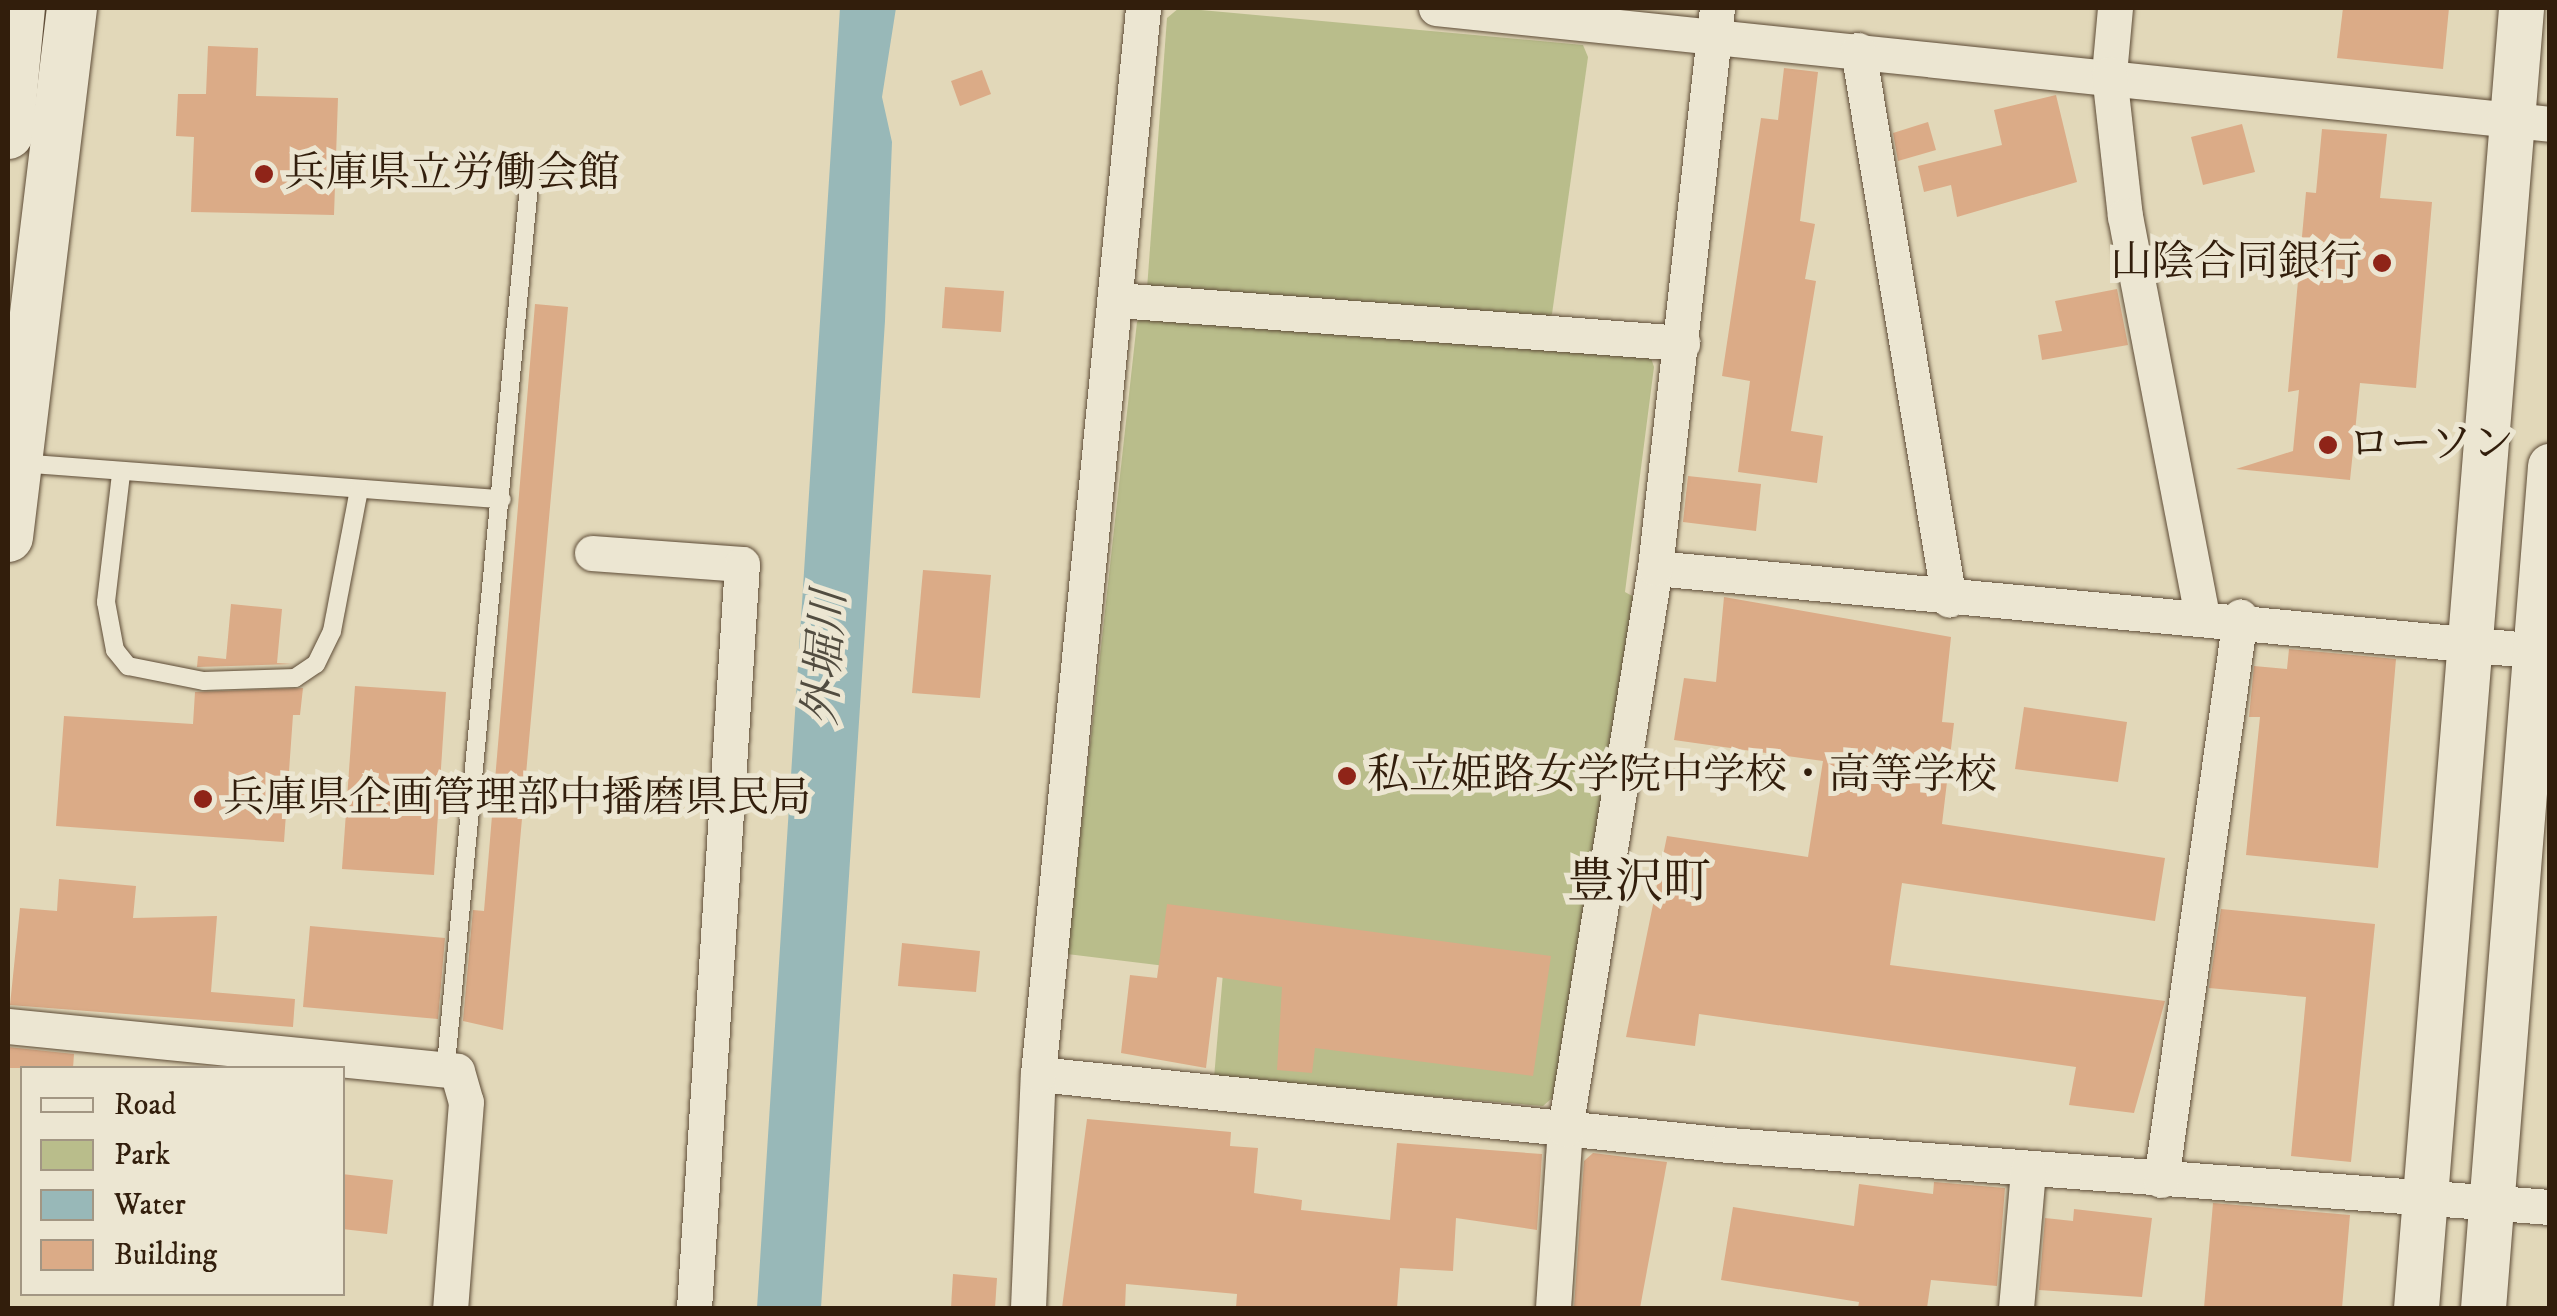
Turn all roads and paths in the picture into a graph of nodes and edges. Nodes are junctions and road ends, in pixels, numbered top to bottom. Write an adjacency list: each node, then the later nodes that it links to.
1 (20, 8): 11 (main road)
2 (72, 8): 15 (main road)
3 (1143, 8): 13 (street)
4 (1436, 8): 7 (street)
5 (2114, 8): 9 (street)
6 (2520, 8): 10 (street)
7 (1716, 22): 8 (street); 14 (street)
8 (1858, 50): 9 (street); 23 (street)
9 (2109, 74): 10 (street); 24 (street)
10 (2531, 121): 26 (street)
11 (8, 134)
12 (530, 174): 19 (lane)
13 (1117, 300): 14 (street); 30 (street)
14 (1682, 344): 22 (street)
15 (13, 463): 17 (lane); 20 (main road)
16 (2550, 466): 27 (street)
17 (120, 474): 18 (lane); 18 (lane)
18 (359, 490): 19 (lane)
19 (502, 498): 29 (lane)
20 (8, 537)
21 (592, 553): 38 (street)
22 (1655, 568): 23 (street); 31 (street)
23 (1950, 600): 24 (street)
24 (2202, 614): 25 (street)
25 (2240, 617): 26 (street); 33 (street)
26 (2470, 645): 27 (street); 34 (street)
27 (2542, 651): 35 (street)
28 (8, 1026): 29 (street)
29 (446, 1064): 37 (street)
30 (1038, 1074): 31 (street); 39 (street)
31 (1565, 1130): 32 (street); 40 (street)
32 (2028, 1170): 33 (street); 41 (street)
33 (2161, 1180): 34 (street)
34 (2425, 1197): 35 (street); 42 (street)
35 (2490, 1202): 36 (street); 43 (street)
36 (2550, 1208)
37 (450, 1308)
38 (694, 1308)
39 (1028, 1308)
40 (1552, 1308)
41 (2016, 1308)
42 (2416, 1308)
43 (2483, 1308)

